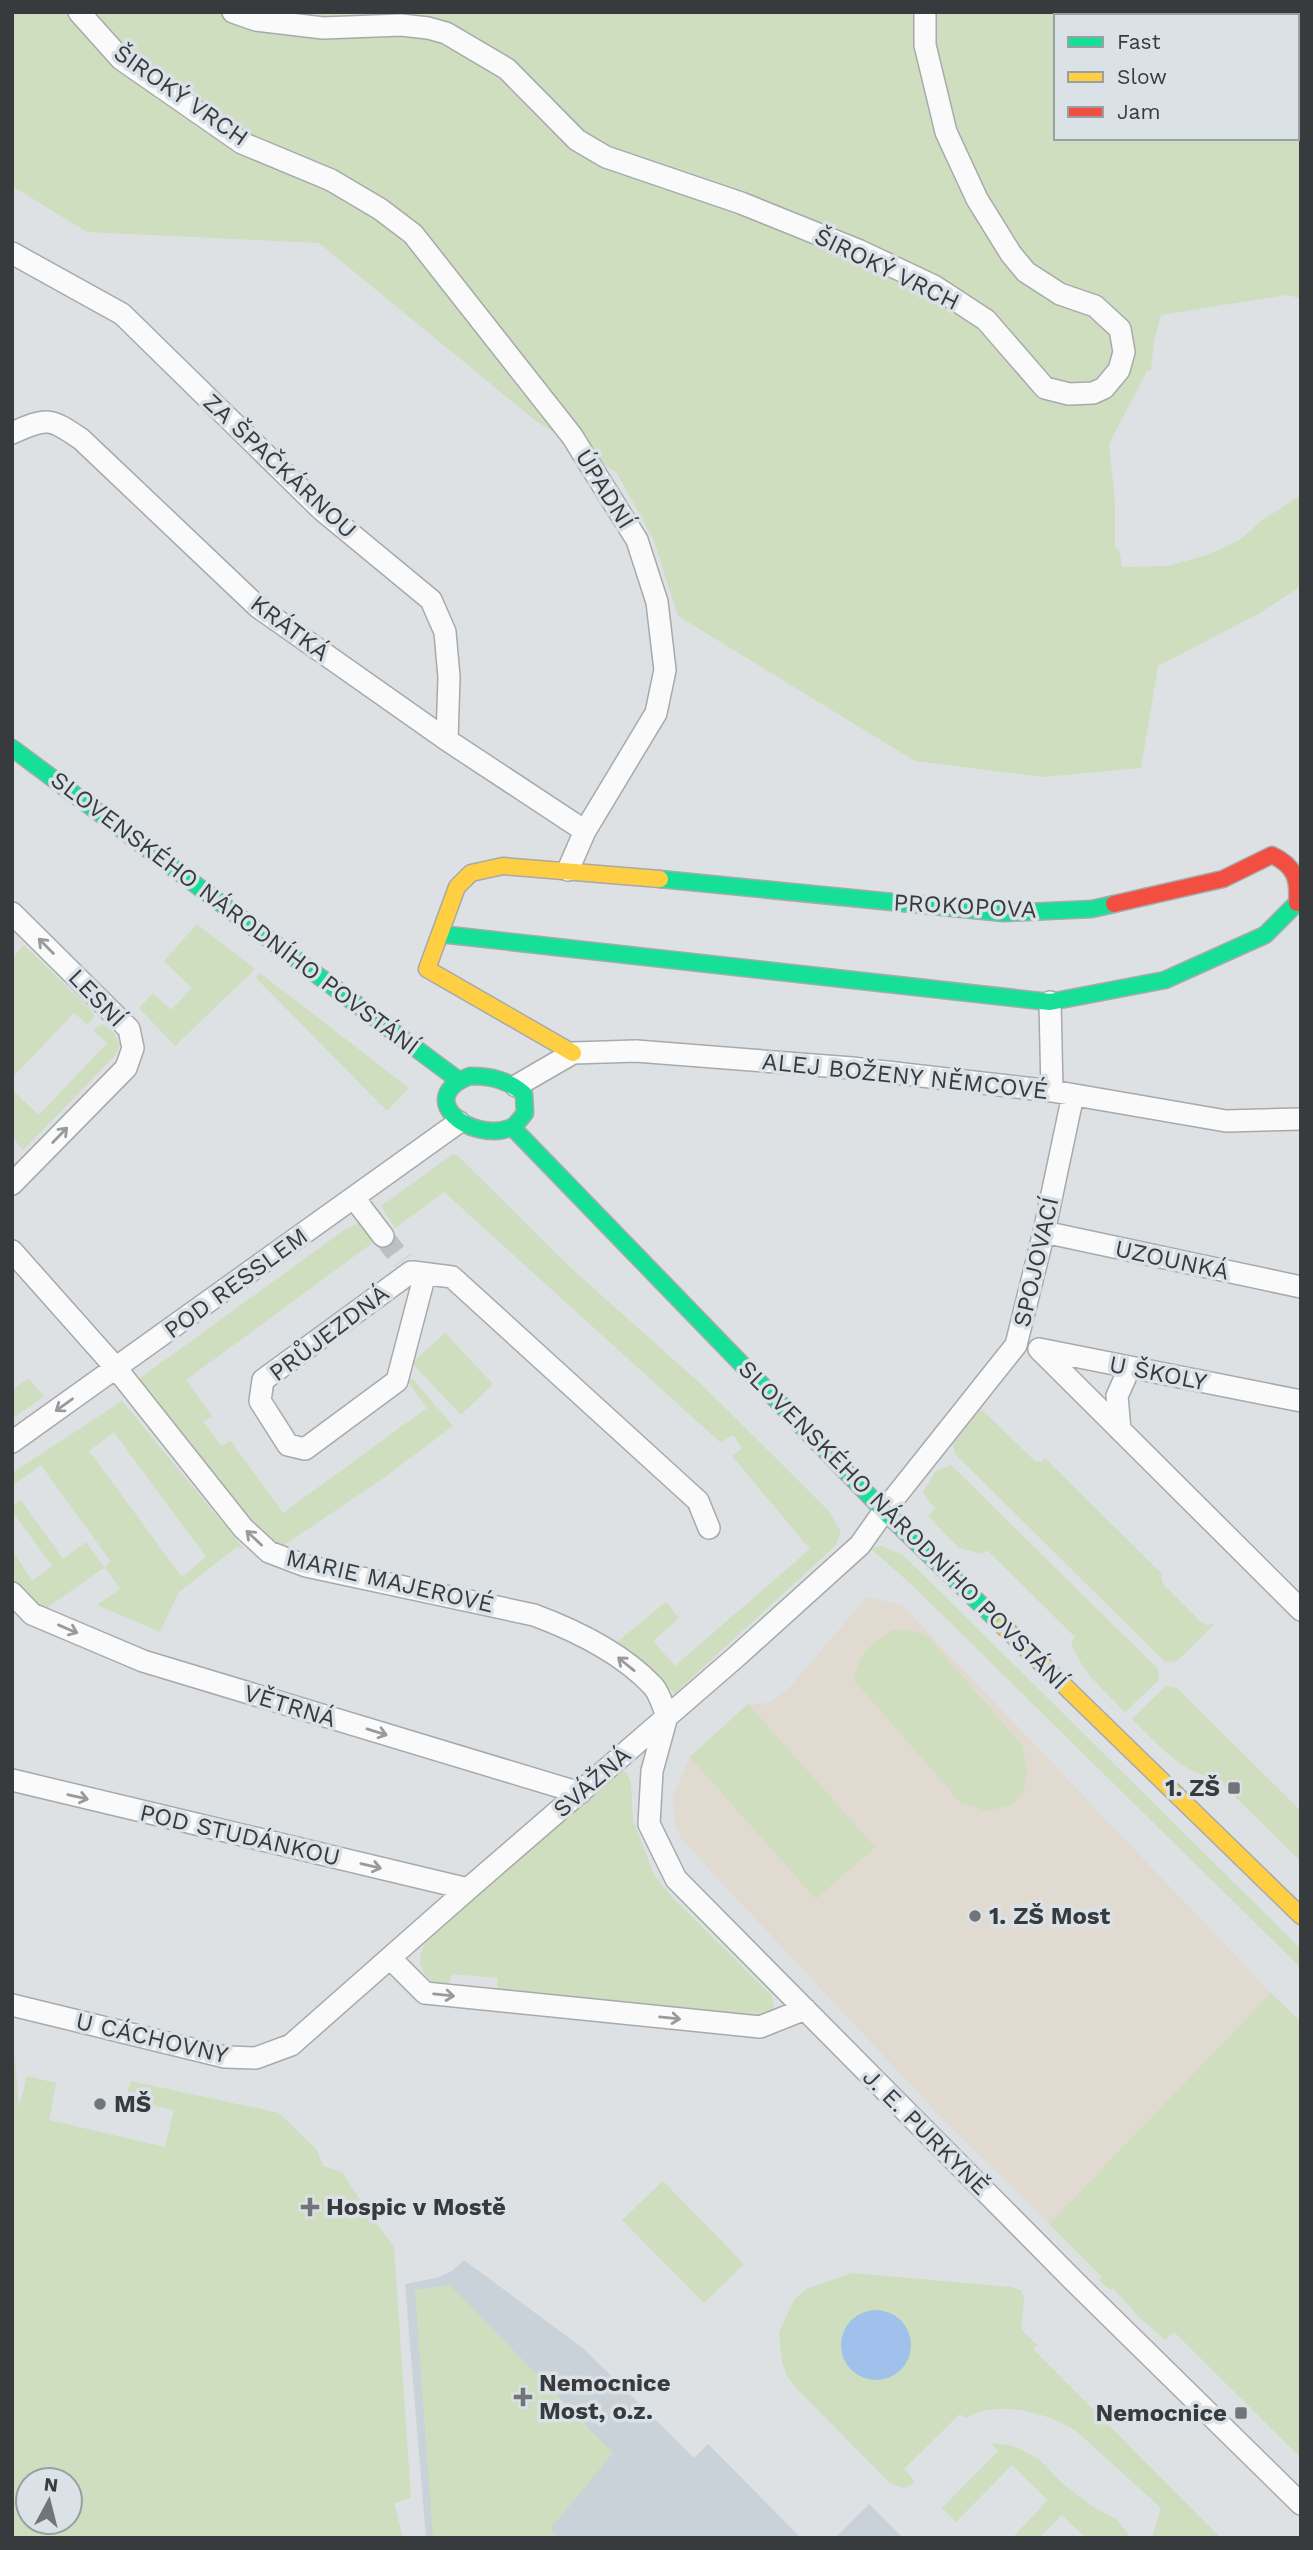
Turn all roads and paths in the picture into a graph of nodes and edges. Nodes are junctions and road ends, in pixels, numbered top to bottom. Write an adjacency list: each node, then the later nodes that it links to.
1 (79, 12): 4 (street, ŠIROKÝ VRCH)
2 (233, 12): 3 (street, ŠIROKÝ VRCH)
3 (925, 12)
4 (331, 180): 9 (street, ÚPADNÍ)
5 (12, 253): 7 (street, ZA ŠPAČKÁRNOU)
6 (12, 433): 7 (street, KRÁTKÁ)
7 (447, 740): 9 (street, KRÁTKÁ)
8 (12, 748): 15 (street, SLOVENSKÉHO NÁRODNÍHO POVSTÁNÍ)
9 (585, 831): 10 (street, ÚPADNÍ)
10 (568, 870): 12 (street, PROKOPOVA); 13 (street, PROKOPOVA)
11 (12, 913): 21 (street, LESNÍ, one-way to 11)
12 (440, 934): 13 (street, PROKOPOVA); 14 (street, PROKOPOVA)
13 (1050, 1002): 17 (street)
14 (573, 1053): 16 (street, ALEJ BOŽENY NĚMCOVÉ); 17 (street, ALEJ BOŽENY NĚMCOVÉ)
15 (457, 1079): 16 (street); 19 (street)
16 (516, 1086): 20 (street)
17 (1063, 1093): 18 (street, ALEJ BOŽENY NĚMCOVÉ); 23 (street, SPOJOVACÍ)
18 (1301, 1119)
19 (459, 1122): 20 (street); 22 (street, POD RESSLEM)
20 (512, 1127): 35 (street, SLOVENSKÉHO NÁRODNÍHO POVSTÁNÍ)
21 (12, 1184)
22 (354, 1198): 24 (street); 31 (street, POD RESSLEM)
23 (1044, 1232): 27 (street, UZOUNKÁ); 28 (street, SPOJOVACÍ)
24 (383, 1236)
25 (12, 1251): 31 (street, MARIE MAJEROVÉ)
26 (413, 1269): 26 (street, PRŮJEZDNÁ); 36 (street)
27 (1301, 1287)
28 (1016, 1345): 29 (street, U ŠKOLY); 35 (street, SPOJOVACÍ)
29 (1039, 1349): 30 (street, U ŠKOLY); 33 (street)
30 (1130, 1367): 32 (street, U ŠKOLY); 33 (street)
31 (116, 1368): 34 (street, POD RESSLEM, one-way to 34); 39 (street, MARIE MAJEROVÉ, one-way to 31)
32 (1301, 1401)
33 (1120, 1430): 38 (street)
34 (12, 1442)
35 (884, 1511): 39 (street, SVÁŽNÁ); 43 (street, SLOVENSKÉHO NÁRODNÍHO POVSTÁNÍ)
36 (709, 1528)
37 (12, 1593): 41 (street, VĚTRNÁ, one-way to 41)
38 (1301, 1610)
39 (667, 1716): 41 (street, SVÁŽNÁ); 46 (street, J. E. PURKYNĚ)
40 (12, 1780): 42 (street, POD STUDÁNKOU, one-way to 42)
41 (580, 1793): 42 (street, SVÁŽNÁ)
42 (468, 1889): 44 (street, SVÁŽNÁ)
43 (1301, 1916)
44 (390, 1958): 46 (street, one-way to 46); 47 (street, SVÁŽNÁ)
45 (12, 2005): 47 (street, U CÁCHOVNY)
46 (805, 2009): 48 (street, J. E. PURKYNĚ)
47 (291, 2045)
48 (1301, 2504)

